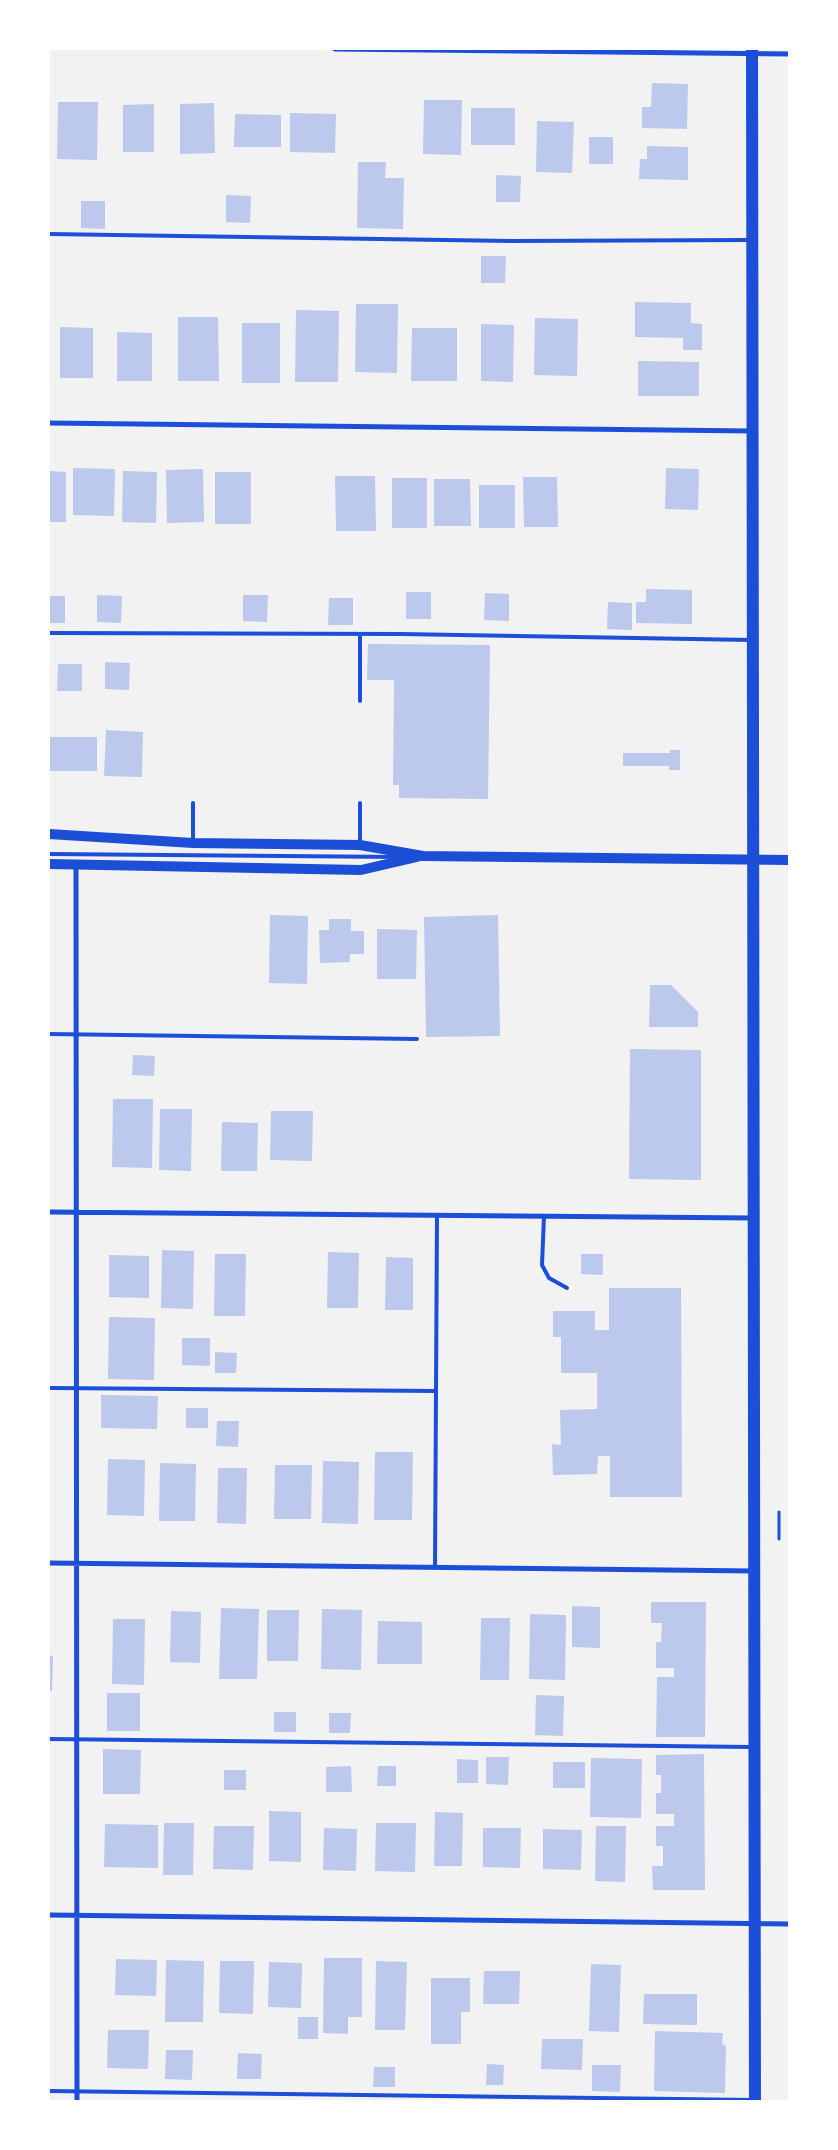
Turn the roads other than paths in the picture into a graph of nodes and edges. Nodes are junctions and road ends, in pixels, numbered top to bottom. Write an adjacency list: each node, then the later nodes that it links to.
1 (335, 49): 2 (street)
2 (752, 51): 3 (street); 5 (main road)
3 (789, 54)
4 (49, 234): 5 (lane)
5 (752, 240): 7 (main road)
6 (49, 423): 7 (street)
7 (752, 430): 10 (main road)
8 (49, 633): 9 (lane)
9 (360, 634): 10 (lane); 11 (lane)
10 (752, 640): 19 (main road)
11 (360, 701)
12 (193, 803): 15 (lane)
13 (360, 804): 16 (lane)
14 (49, 834): 15 (main road)
15 (193, 843): 16 (main road)
16 (360, 845): 18 (main road)
17 (49, 854): 18 (lane)
18 (423, 856): 19 (main road); 22 (main road)
19 (753, 859): 20 (main road); 30 (main road)
20 (789, 860)
21 (49, 864): 22 (main road)
22 (76, 864): 24 (street)
23 (49, 1034): 24 (lane)
24 (76, 1035): 25 (lane); 27 (street)
25 (417, 1039)
26 (49, 1212): 27 (street)
27 (76, 1213): 28 (street); 33 (street)
28 (437, 1215): 29 (street); 34 (lane)
29 (544, 1216): 30 (street); 31 (lane)
30 (754, 1218): 38 (main road)
31 (567, 1288)
32 (49, 1388): 33 (lane)
33 (76, 1388): 34 (lane); 36 (street)
34 (436, 1391): 37 (lane)
35 (49, 1563): 36 (street)
36 (76, 1564): 37 (street); 40 (street)
37 (435, 1567): 38 (street)
38 (754, 1571): 41 (main road)
39 (49, 1740): 40 (lane)
40 (76, 1740): 41 (lane); 43 (street)
41 (754, 1747): 44 (main road)
42 (49, 1915): 43 (street)
43 (77, 1916): 44 (street); 47 (street)
44 (754, 1924): 45 (street); 49 (main road)
45 (789, 1924)
46 (49, 2091): 47 (lane)
47 (77, 2092): 48 (street); 49 (lane)
48 (77, 2101)
49 (755, 2101)

